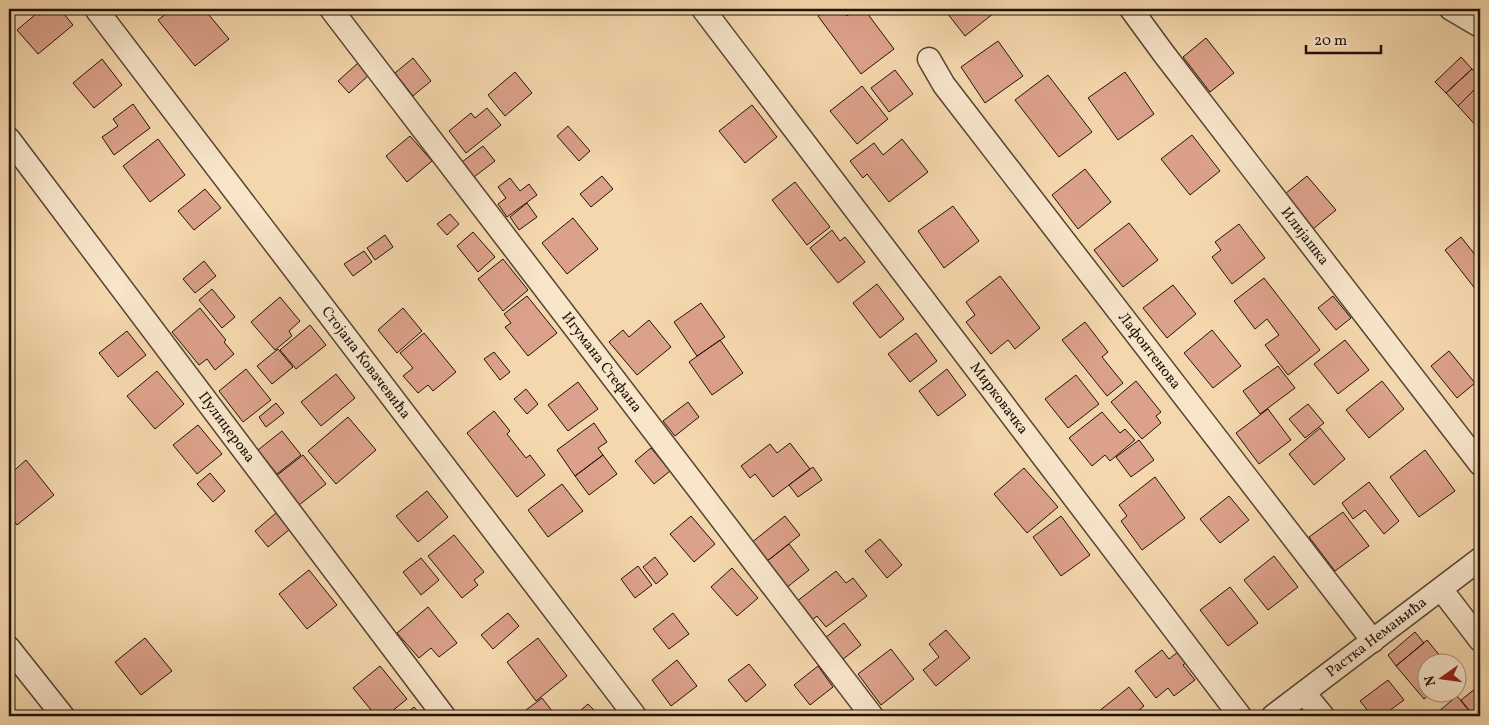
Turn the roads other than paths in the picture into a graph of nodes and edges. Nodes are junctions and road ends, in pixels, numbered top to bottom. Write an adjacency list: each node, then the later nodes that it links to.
1 (96, 9): 18 (street, Стојана Ковачевића)
2 (332, 9): 19 (street, Игумана Стефана)
3 (703, 9): 20 (street, Мирковачка)
4 (1131, 9): 9 (street, Илијашка)
5 (1451, 9): 6 (street)
6 (1480, 26)
7 (929, 58): 13 (street, Лафонтенова)
8 (9, 139): 17 (street, Пулицерова)
9 (1480, 464)
10 (1480, 559): 11 (street, Растка Немањића)
11 (1441, 588): 12 (street); 13 (street, Растка Немањића)
12 (1480, 640)
13 (1372, 641): 15 (street, Растка Немањића)
14 (9, 648): 16 (street)
15 (1304, 693): 21 (street, Растка Немањића); 22 (street)
16 (63, 716)
17 (444, 716)
18 (635, 716)
19 (872, 716)
20 (1240, 716)
21 (1274, 716)
22 (1322, 716)

